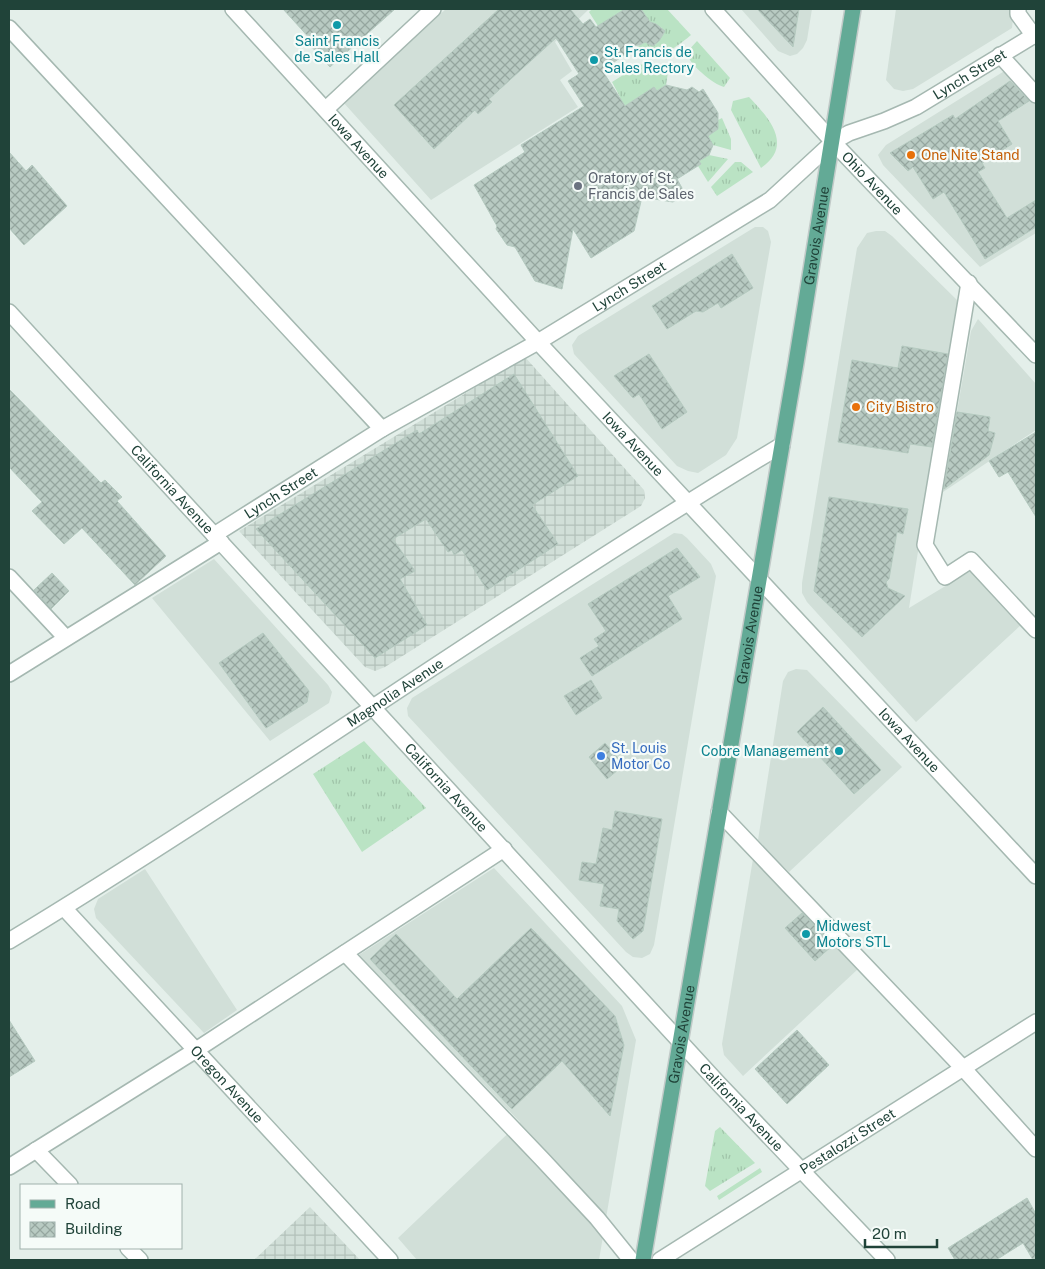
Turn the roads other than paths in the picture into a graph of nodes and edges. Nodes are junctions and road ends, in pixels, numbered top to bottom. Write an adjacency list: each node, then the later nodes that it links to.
1 (233, 9): 10 (street, Iowa Avenue)
2 (433, 9): 10 (street)
3 (713, 9): 11 (street, Ohio Avenue)
4 (854, 9): 11 (main road, Gravois Avenue)
5 (1018, 9): 7 (street)
6 (9, 28): 16 (street)
7 (1035, 35): 8 (street, Lynch Street)
8 (1000, 55): 9 (street); 11 (street, Lynch Street)
9 (1036, 95)
10 (326, 109): 14 (street, Iowa Avenue)
11 (833, 142): 12 (street, Ohio Avenue); 14 (street, Lynch Street); 17 (main road, Gravois Avenue)
12 (969, 283): 15 (street, Ohio Avenue); 22 (street)
13 (9, 312): 19 (street, California Avenue)
14 (538, 342): 16 (street, Lynch Street); 18 (street, Iowa Avenue)
15 (1036, 355)
16 (382, 429): 19 (street, Lynch Street)
17 (782, 445): 18 (street, Magnolia Avenue); 21 (main road, Gravois Avenue)
18 (689, 502): 21 (street, Iowa Avenue); 25 (street, Magnolia Avenue)
19 (218, 539): 23 (street, Lynch Street); 25 (street, California Avenue)
20 (9, 576): 23 (street)
21 (759, 578): 26 (main road, Gravois Avenue); 28 (street, Iowa Avenue)
22 (1036, 630)
23 (66, 638): 24 (street, Lynch Street)
24 (9, 674)
25 (374, 708): 27 (street, California Avenue); 29 (street, Magnolia Avenue)
26 (719, 812): 33 (main road, Gravois Avenue); 35 (street)
27 (504, 849): 31 (street); 33 (street, California Avenue)
28 (1036, 876)
29 (64, 908): 30 (street, Magnolia Avenue); 34 (street, Oregon Avenue)
30 (9, 941)
31 (345, 953): 34 (street); 44 (street)
32 (1036, 1022): 35 (street, Pestalozzi Street)
33 (681, 1040): 39 (street, California Avenue); 45 (main road, Gravois Avenue)
34 (196, 1050): 37 (street); 43 (street, Oregon Avenue)
35 (963, 1068): 36 (street); 39 (street, Pestalozzi Street)
36 (1036, 1149)
37 (36, 1150): 38 (street); 40 (street)
38 (9, 1167)
39 (801, 1171): 46 (street, Pestalozzi Street); 47 (street, California Avenue)
40 (69, 1184)
41 (129, 1249): 42 (street)
42 (140, 1260)
43 (390, 1260)
44 (631, 1260)
45 (642, 1260)
46 (660, 1260)
47 (887, 1260)

